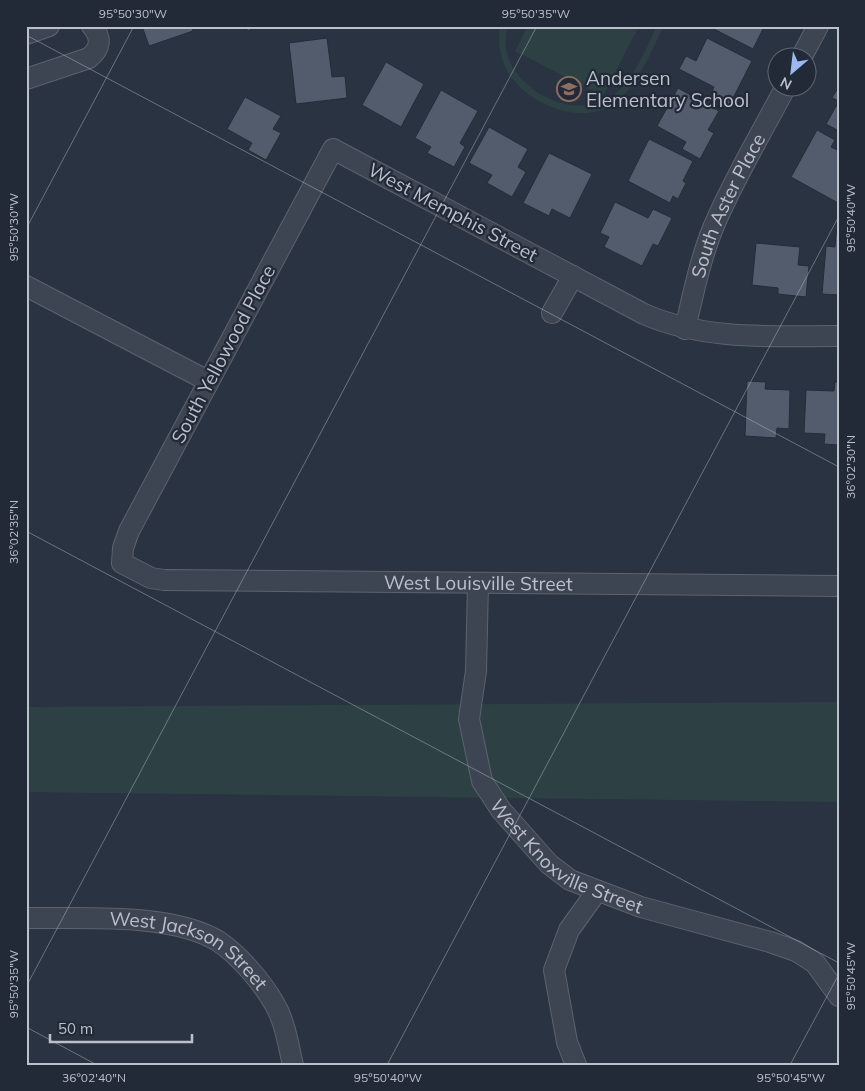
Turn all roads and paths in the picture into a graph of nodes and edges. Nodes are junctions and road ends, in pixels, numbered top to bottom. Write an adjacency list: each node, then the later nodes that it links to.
1 (49, 26): 4 (street)
2 (92, 26): 6 (street)
3 (818, 26): 5 (street)
4 (26, 34)
5 (806, 48)
6 (26, 79)
7 (780, 98): 12 (street, South Aster Place)
8 (333, 148): 9 (street, West Memphis Street); 14 (street, South Yellowood Place)
9 (573, 276): 11 (street); 12 (street, West Memphis Street)
10 (26, 286): 14 (street)
11 (552, 313)
12 (685, 328): 13 (street, West Memphis Street)
13 (839, 336)
14 (208, 381): 15 (street, South Yellowood Place)
15 (122, 563): 16 (street, West Louisville Street)
16 (478, 584): 17 (street, West Louisville Street); 18 (street, West Knoxville Street)
17 (839, 586)
18 (597, 890): 20 (street, West Knoxville Street); 22 (street)
19 (26, 918): 21 (street, West Jackson Street)
20 (839, 996)
21 (293, 1065)
22 (576, 1065)

